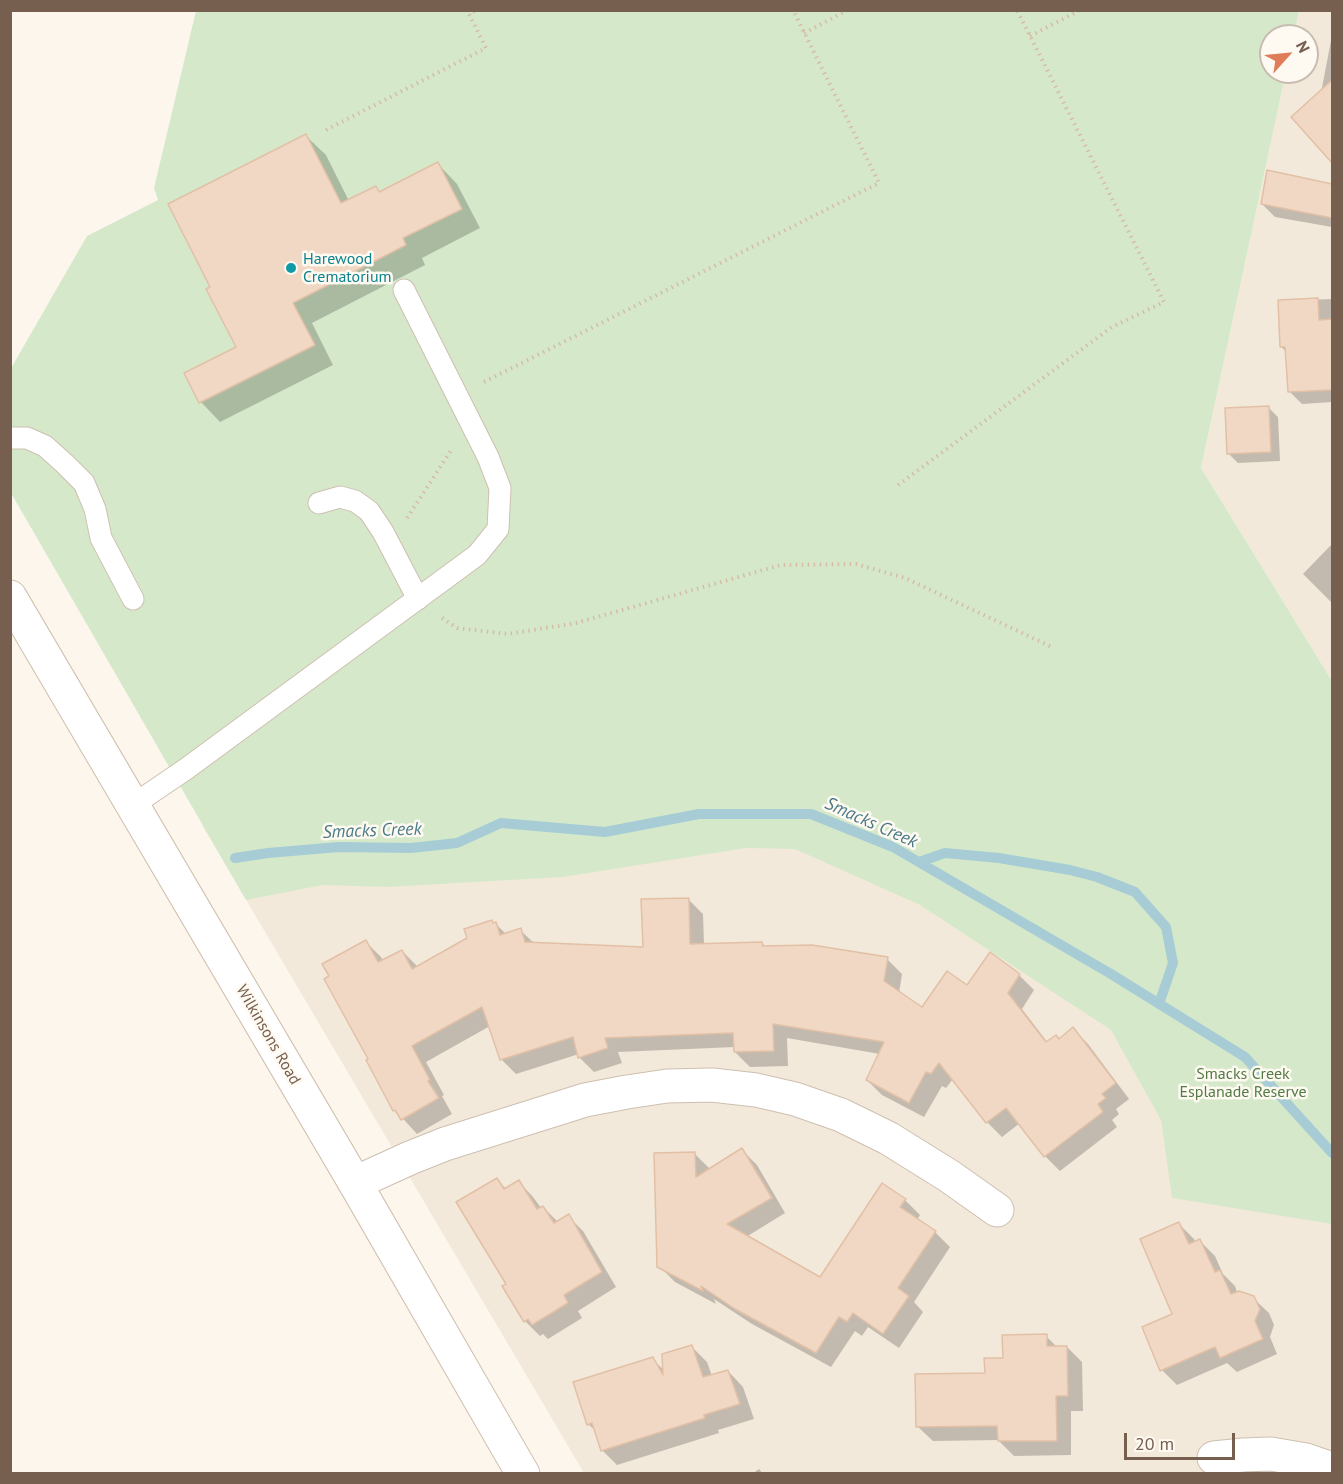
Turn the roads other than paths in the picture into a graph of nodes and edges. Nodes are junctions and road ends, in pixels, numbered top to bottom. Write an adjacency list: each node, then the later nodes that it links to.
1 (404, 290): 6 (lane)
2 (10, 438): 5 (lane)
3 (319, 503): 6 (lane)
4 (10, 597): 7 (street, Wilkinsons Road)
5 (133, 599)
6 (417, 599): 7 (lane)
7 (133, 805): 8 (street, Wilkinsons Road)
8 (355, 1183): 9 (street); 12 (street, Wilkinsons Road)
9 (997, 1210)
10 (1214, 1458): 11 (street)
11 (1332, 1470)
12 (523, 1473)

